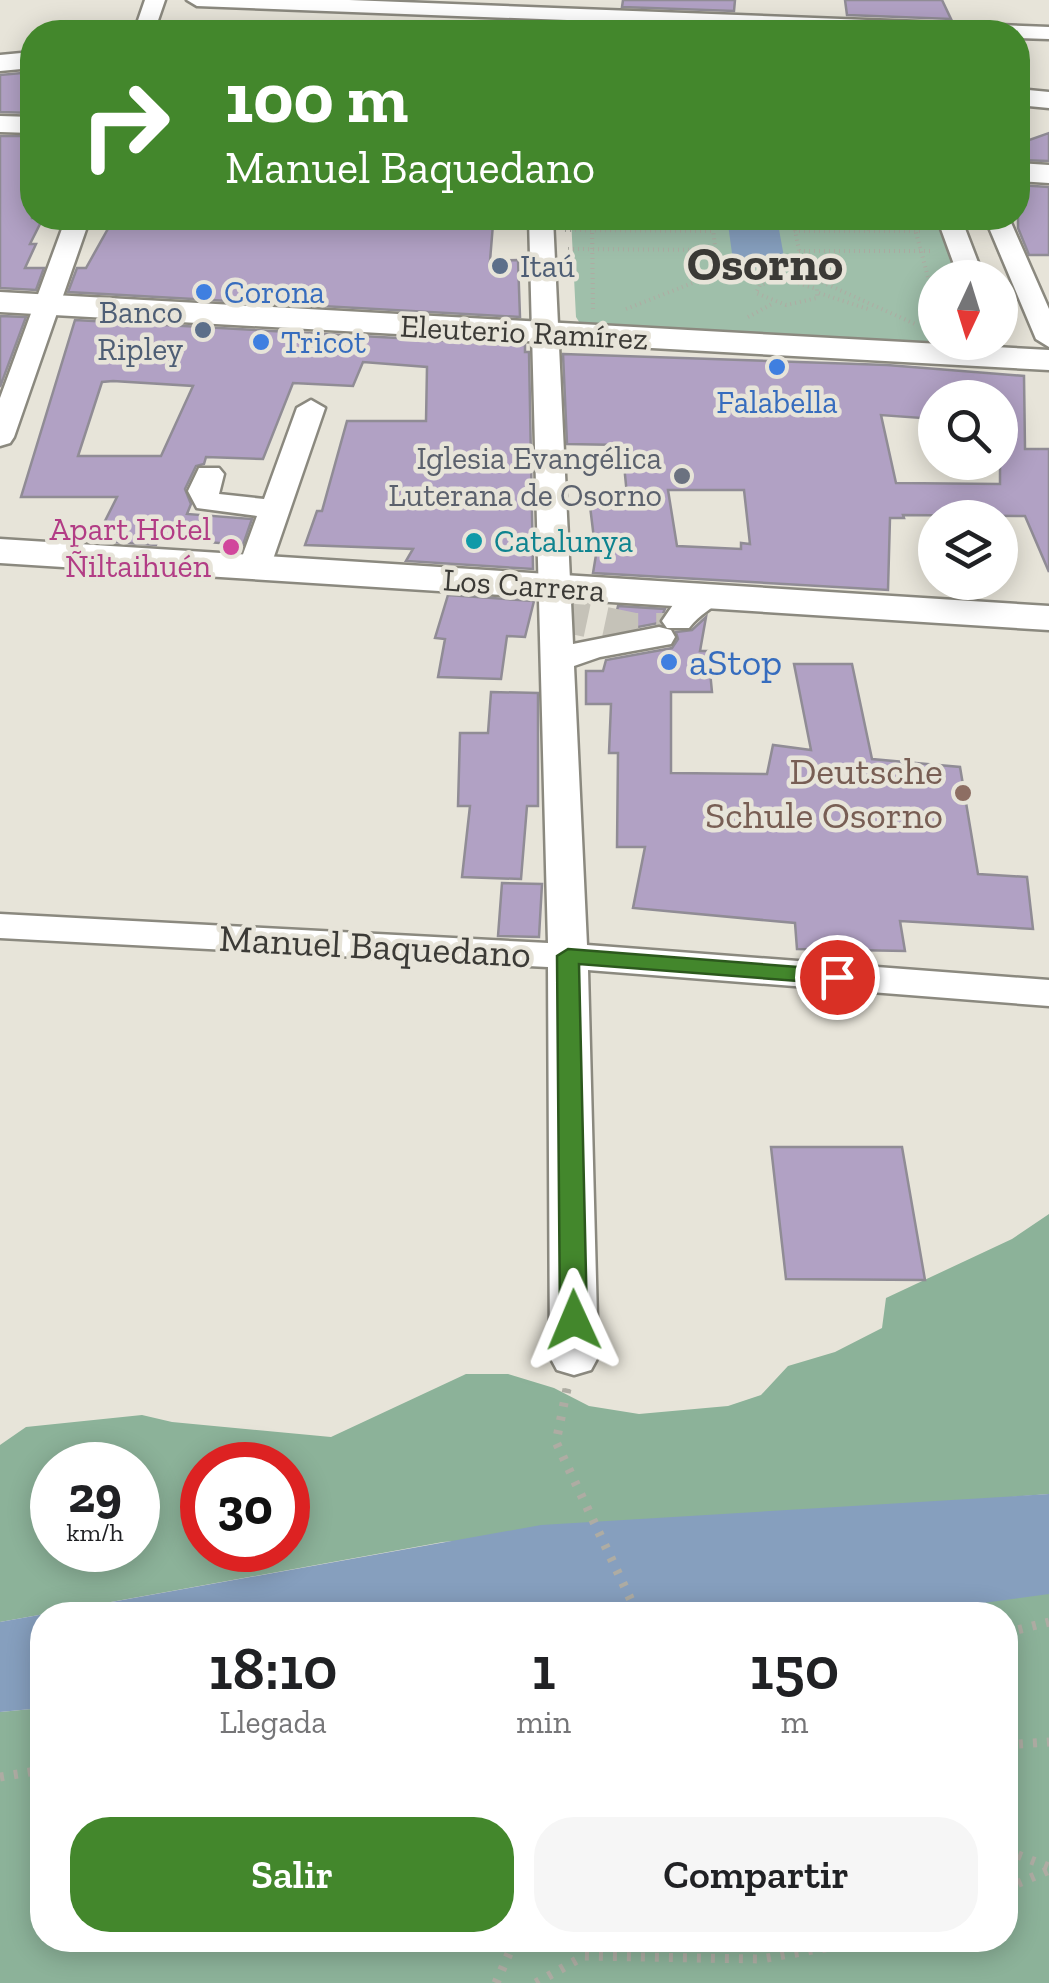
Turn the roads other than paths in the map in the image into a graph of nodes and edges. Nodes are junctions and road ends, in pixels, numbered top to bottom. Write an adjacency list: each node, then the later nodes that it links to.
1 (197, 0): 2 (street)
2 (531, 15): 3 (street)
3 (646, 20)
4 (74, 230): 11 (street)
5 (556, 230): 12 (street)
6 (556, 230): 12 (street)
7 (1002, 230): 13 (street)
8 (956, 234): 9 (street)
9 (965, 260)
10 (0, 302): 11 (main road, Eleuterio Ramírez)
11 (46, 305): 12 (main road, Eleuterio Ramírez); 18 (street)
12 (559, 330): 14 (main road, Eleuterio Ramírez); 23 (street)
13 (1049, 339)
14 (918, 347)
15 (1018, 356): 16 (main road, Eleuterio Ramírez)
16 (1049, 360)
17 (311, 408): 20 (street)
18 (0, 437)
19 (210, 474): 20 (street)
20 (276, 508): 22 (street)
21 (0, 551): 22 (main road, Los Carrera)
22 (254, 568): 23 (main road, Los Carrera)
23 (553, 587): 24 (main road, Los Carrera); 27 (street)
24 (606, 590): 25 (main road, Los Carrera); 25 (street)
25 (671, 618): 26 (main road, Los Carrera); 27 (street)
26 (1049, 618)
27 (556, 661): 29 (street)
28 (0, 926): 29 (street, Manuel Baquedano)
29 (568, 956): 30 (street, Manuel Baquedano); 31 (street)
30 (1049, 993)
31 (574, 1357)

